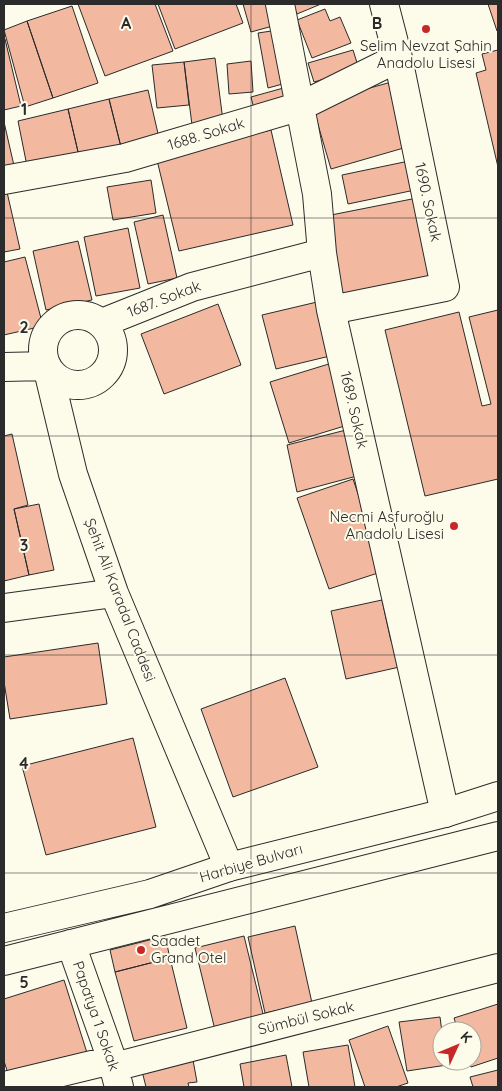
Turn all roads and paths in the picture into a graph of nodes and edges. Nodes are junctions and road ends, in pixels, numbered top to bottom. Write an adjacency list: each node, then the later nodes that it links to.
1 (280, 4): 4 (street, 1689. Sokak)
2 (384, 4): 3 (street, 1690. Sokak)
3 (398, 58): 4 (street, 1688. Sokak); 7 (street, 1690. Sokak)
4 (301, 106): 5 (street, 1688. Sokak); 6 (street, 1689. Sokak)
5 (4, 180)
6 (322, 253): 7 (street, 1689. Sokak); 8 (street, 1687. Sokak)
7 (331, 310): 14 (street, 1689. Sokak)
8 (102, 323): 9 (street); 9 (street)
9 (47, 366): 10 (street); 11 (street, Şehit Ali Karadal Caddesi)
10 (4, 367)
11 (114, 593): 12 (street); 16 (street, Şehit Ali Karadal Caddesi)
12 (4, 608)
13 (498, 796): 14 (street, Harbiye Bulvarı)
14 (446, 812): 16 (street, Harbiye Bulvarı)
15 (498, 836): 18 (street)
16 (229, 867): 17 (street, Harbiye Bulvarı)
17 (4, 928)
18 (71, 944): 19 (street); 21 (street, Papatya 1 Sokak)
19 (4, 961)
20 (498, 968): 21 (street, Sümbül Sokak)
21 (115, 1071): 22 (street, Sümbül Sokak)
22 (4, 1086)

